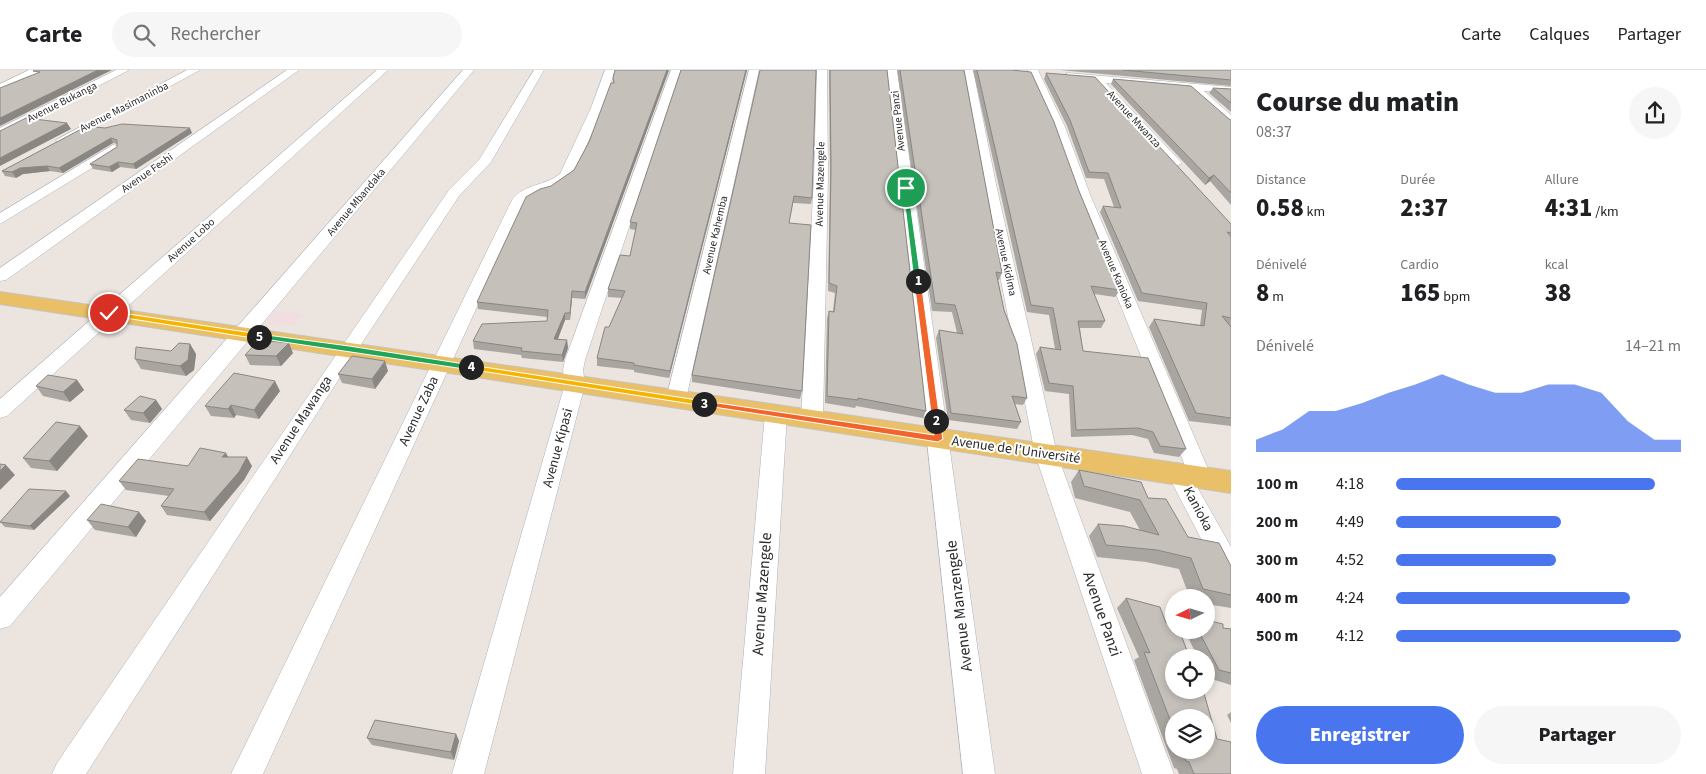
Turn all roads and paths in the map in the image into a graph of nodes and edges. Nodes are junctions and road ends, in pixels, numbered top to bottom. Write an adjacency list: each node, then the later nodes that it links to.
1 (38, 70): 19 (street)
2 (124, 70): 22 (street, Avenue Bukanga)
3 (195, 70): 23 (street, Avenue Masimaninba)
4 (294, 70): 27 (street, Avenue Feshi)
5 (383, 70): 29 (street, Avenue Lobo)
6 (469, 70): 30 (street, Avenue Mbandaka)
7 (539, 70): 31 (street, Avenue Mawanga)
8 (610, 70): 32 (street, Avenue Zaba)
9 (676, 70): 33 (street, Avenue Kipasi)
10 (754, 70): 34 (street, Avenue Kahemba)
11 (822, 70): 37 (street, Avenue Mazengele)
12 (892, 70): 38 (street, Avenue Panzi)
13 (968, 70): 39 (street, Avenue Kidima)
14 (1111, 70): 17 (street)
15 (1036, 72): 16 (street); 40 (street, Avenue Kanioka)
16 (1097, 79): 17 (street); 25 (street, Avenue Mwanza)
17 (1121, 81): 18 (street)
18 (1192, 81): 20 (street); 21 (street)
19 (0, 88)
20 (1231, 90)
21 (1231, 121)
22 (0, 133)
23 (49, 146)
24 (113, 149): 26 (street)
25 (1185, 174)
26 (0, 219)
27 (0, 276)
28 (0, 298): 29 (main road, Avenue de l’Université)
29 (109, 313): 30 (main road, Avenue de l’Université); 35 (street, Avenue Lobo)
30 (243, 335): 31 (main road, Avenue de l’Université); 43 (street)
31 (349, 348): 32 (main road, Avenue de l’Université); 44 (street, Avenue Mawanga)
32 (442, 363): 33 (main road, Avenue de l’Université); 45 (street, Avenue Zaba)
33 (575, 384): 34 (main road, Avenue de l’Université); 46 (street, Avenue Kipasi)
34 (676, 400): 36 (main road, Avenue de l’Université)
35 (0, 411)
36 (776, 414): 37 (main road, Avenue de l’Université); 47 (street, Avenue Mazengele)
37 (812, 419): 38 (main road, Avenue de l’Université)
38 (938, 439): 39 (main road, Avenue de l’Université); 48 (street, Avenue Manzengele)
39 (1046, 454): 40 (main road, Avenue de l’Université); 49 (street, Avenue Panzi)
40 (1190, 476): 41 (main road, Avenue de l’Université); 42 (street, Kanioka)
41 (1231, 482)
42 (1231, 571)
43 (0, 617)
44 (68, 774)
45 (247, 774)
46 (468, 774)
47 (749, 774)
48 (979, 774)
49 (1158, 774)

